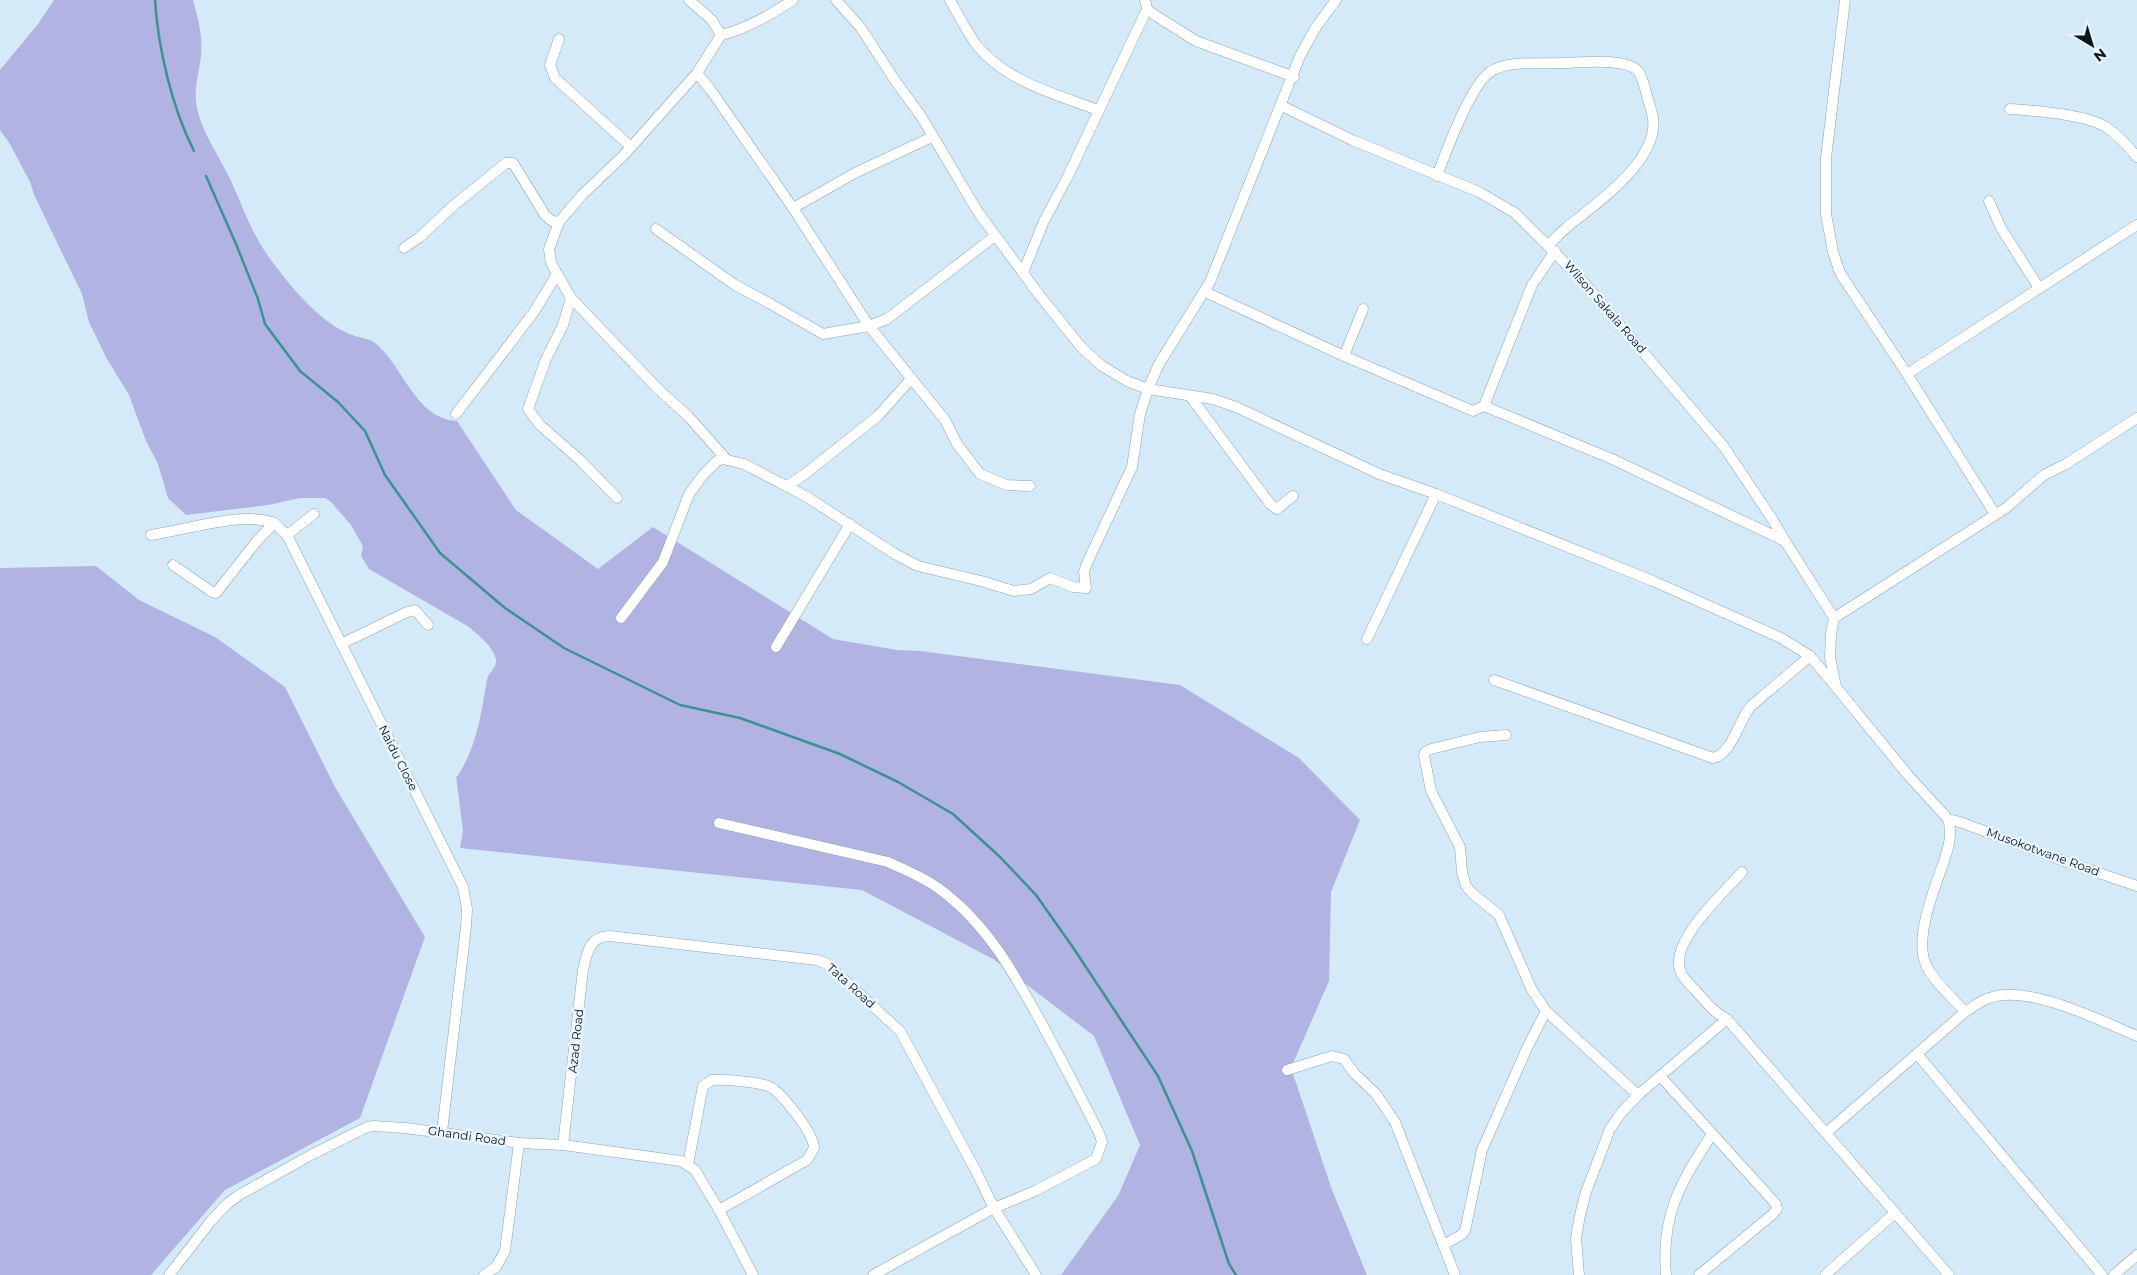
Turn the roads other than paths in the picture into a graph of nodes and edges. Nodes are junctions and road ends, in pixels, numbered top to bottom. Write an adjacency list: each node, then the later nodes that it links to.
1 (689, 0): 8 (street)
2 (792, 0): 8 (street)
3 (836, 0): 15 (street)
4 (1336, 0): 11 (street)
5 (1845, 0): 35 (street)
6 (951, 1): 14 (street)
7 (1146, 4): 11 (street); 14 (street)
8 (721, 35): 10 (street)
9 (559, 39): 16 (street)
10 (697, 73): 16 (street); 20 (street)
11 (1294, 77): 12 (street)
12 (1282, 106): 18 (street, Wilson Sakala Road); 30 (street)
13 (2010, 109): 17 (street)
14 (1098, 110): 28 (street)
15 (932, 137): 20 (street); 24 (street)
16 (630, 146): 21 (street)
17 (2137, 157)
18 (1437, 176): 26 (street, Wilson Sakala Road); 26 (street)
19 (1989, 201): 29 (street)
20 (794, 208): 33 (street)
21 (559, 222): 25 (street); 27 (street)
22 (2137, 224): 29 (street)
23 (656, 229): 33 (street)
24 (995, 236): 28 (street); 33 (street)
25 (404, 248)
26 (1551, 248): 39 (street); 54 (street, Wilson Sakala Road)
27 (557, 274): 31 (street); 40 (street)
28 (1023, 274): 37 (street)
29 (2039, 288): 35 (street)
30 (1205, 292): 34 (street); 37 (street)
31 (571, 298): 42 (street); 47 (street)
32 (1363, 309): 34 (street)
33 (870, 326): 36 (street)
34 (1344, 356): 39 (street)
35 (1907, 374): 49 (street)
36 (911, 379): 43 (street); 44 (street)
37 (1148, 389): 38 (street); 51 (street)
38 (1190, 396): 45 (street); 46 (street)
39 (1484, 406): 54 (street)
40 (456, 414)
41 (2137, 418): 49 (street)
42 (727, 460): 43 (street); 56 (street)
43 (787, 486): 51 (street)
44 (1030, 486)
45 (1436, 494): 59 (street); 62 (street)
46 (1293, 496)
47 (617, 498)
48 (314, 514): 53 (street)
49 (1995, 514): 57 (street)
50 (274, 523): 52 (street); 53 (street, Naidu Close); 55 (street)
51 (850, 524): 61 (street)
52 (151, 535)
53 (287, 535): 60 (street, Naidu Close)
54 (1785, 541): 57 (street, Wilson Sakala Road)
55 (173, 565)
56 (621, 618)
57 (1834, 618): 64 (street)
58 (428, 625): 60 (street)
59 (1367, 639)
60 (341, 644): 79 (street, Naidu Close)
61 (776, 647)
62 (1810, 656): 63 (street); 64 (street)
63 (1494, 680)
64 (1836, 687): 66 (street)
65 (1506, 735): 71 (street)
66 (1948, 819): 69 (street, Musokotwane Road); 72 (street)
67 (719, 823): 85 (street)
68 (1742, 872): 73 (street)
69 (2137, 886)
70 (596, 939): 83 (street, Azad Road); 85 (street, Tata Road)
71 (1546, 1011): 78 (street); 88 (street)
72 (1965, 1012): 74 (street); 75 (street)
73 (1727, 1019): 77 (street); 80 (street)
74 (2137, 1036)
75 (1918, 1055): 80 (street); 101 (street)
76 (1287, 1070): 88 (street)
77 (1661, 1077): 78 (street); 81 (street)
78 (1638, 1095): 96 (street)
79 (442, 1132): 82 (street, Ghandi Road); 90 (street, Ghandi Road)
80 (1826, 1133): 87 (street)
81 (1712, 1134): 97 (street); 98 (street)
82 (519, 1144): 83 (street, Ghandi Road); 91 (street)
83 (563, 1146): 84 (street, Ghandi Road)
84 (688, 1164): 86 (street); 86 (street)
85 (994, 1208): 93 (street); 94 (street, Tata Road)
86 (719, 1210): 92 (street)
87 (1895, 1212): 99 (street); 100 (street)
88 (1443, 1245): 95 (street)
89 (2137, 1255): 102 (street)
90 (169, 1275)
91 (484, 1275)
92 (753, 1275)
93 (873, 1275)
94 (1036, 1275)
95 (1455, 1275)
96 (1579, 1275)
97 (1666, 1275)
98 (1699, 1275)
99 (1824, 1275)
100 (1949, 1275)
101 (2102, 1275)
102 (2114, 1275)

